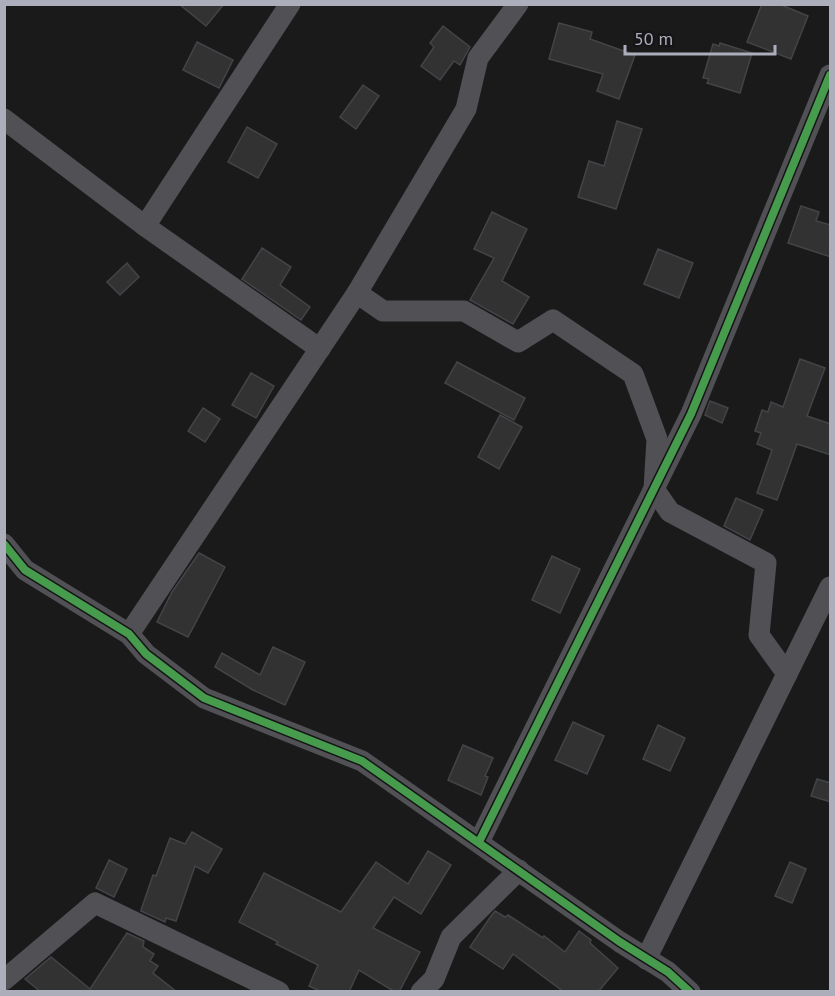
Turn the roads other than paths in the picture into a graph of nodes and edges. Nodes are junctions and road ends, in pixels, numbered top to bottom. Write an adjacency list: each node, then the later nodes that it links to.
1 (290, 4): 5 (street)
2 (518, 4): 6 (street)
3 (831, 75): 8 (street)
4 (4, 119): 5 (street)
5 (145, 226): 7 (street)
6 (357, 293): 7 (street); 8 (street)
7 (320, 349): 11 (street)
8 (654, 489): 12 (street); 13 (street)
9 (4, 544): 11 (street)
10 (831, 587): 12 (street)
11 (129, 634): 13 (street)
12 (787, 674): 15 (street)
13 (479, 842): 14 (street)
14 (519, 870): 15 (street); 19 (street)
15 (646, 959): 17 (street)
16 (4, 980): 18 (street)
17 (686, 990)
18 (279, 992)
19 (421, 992)

